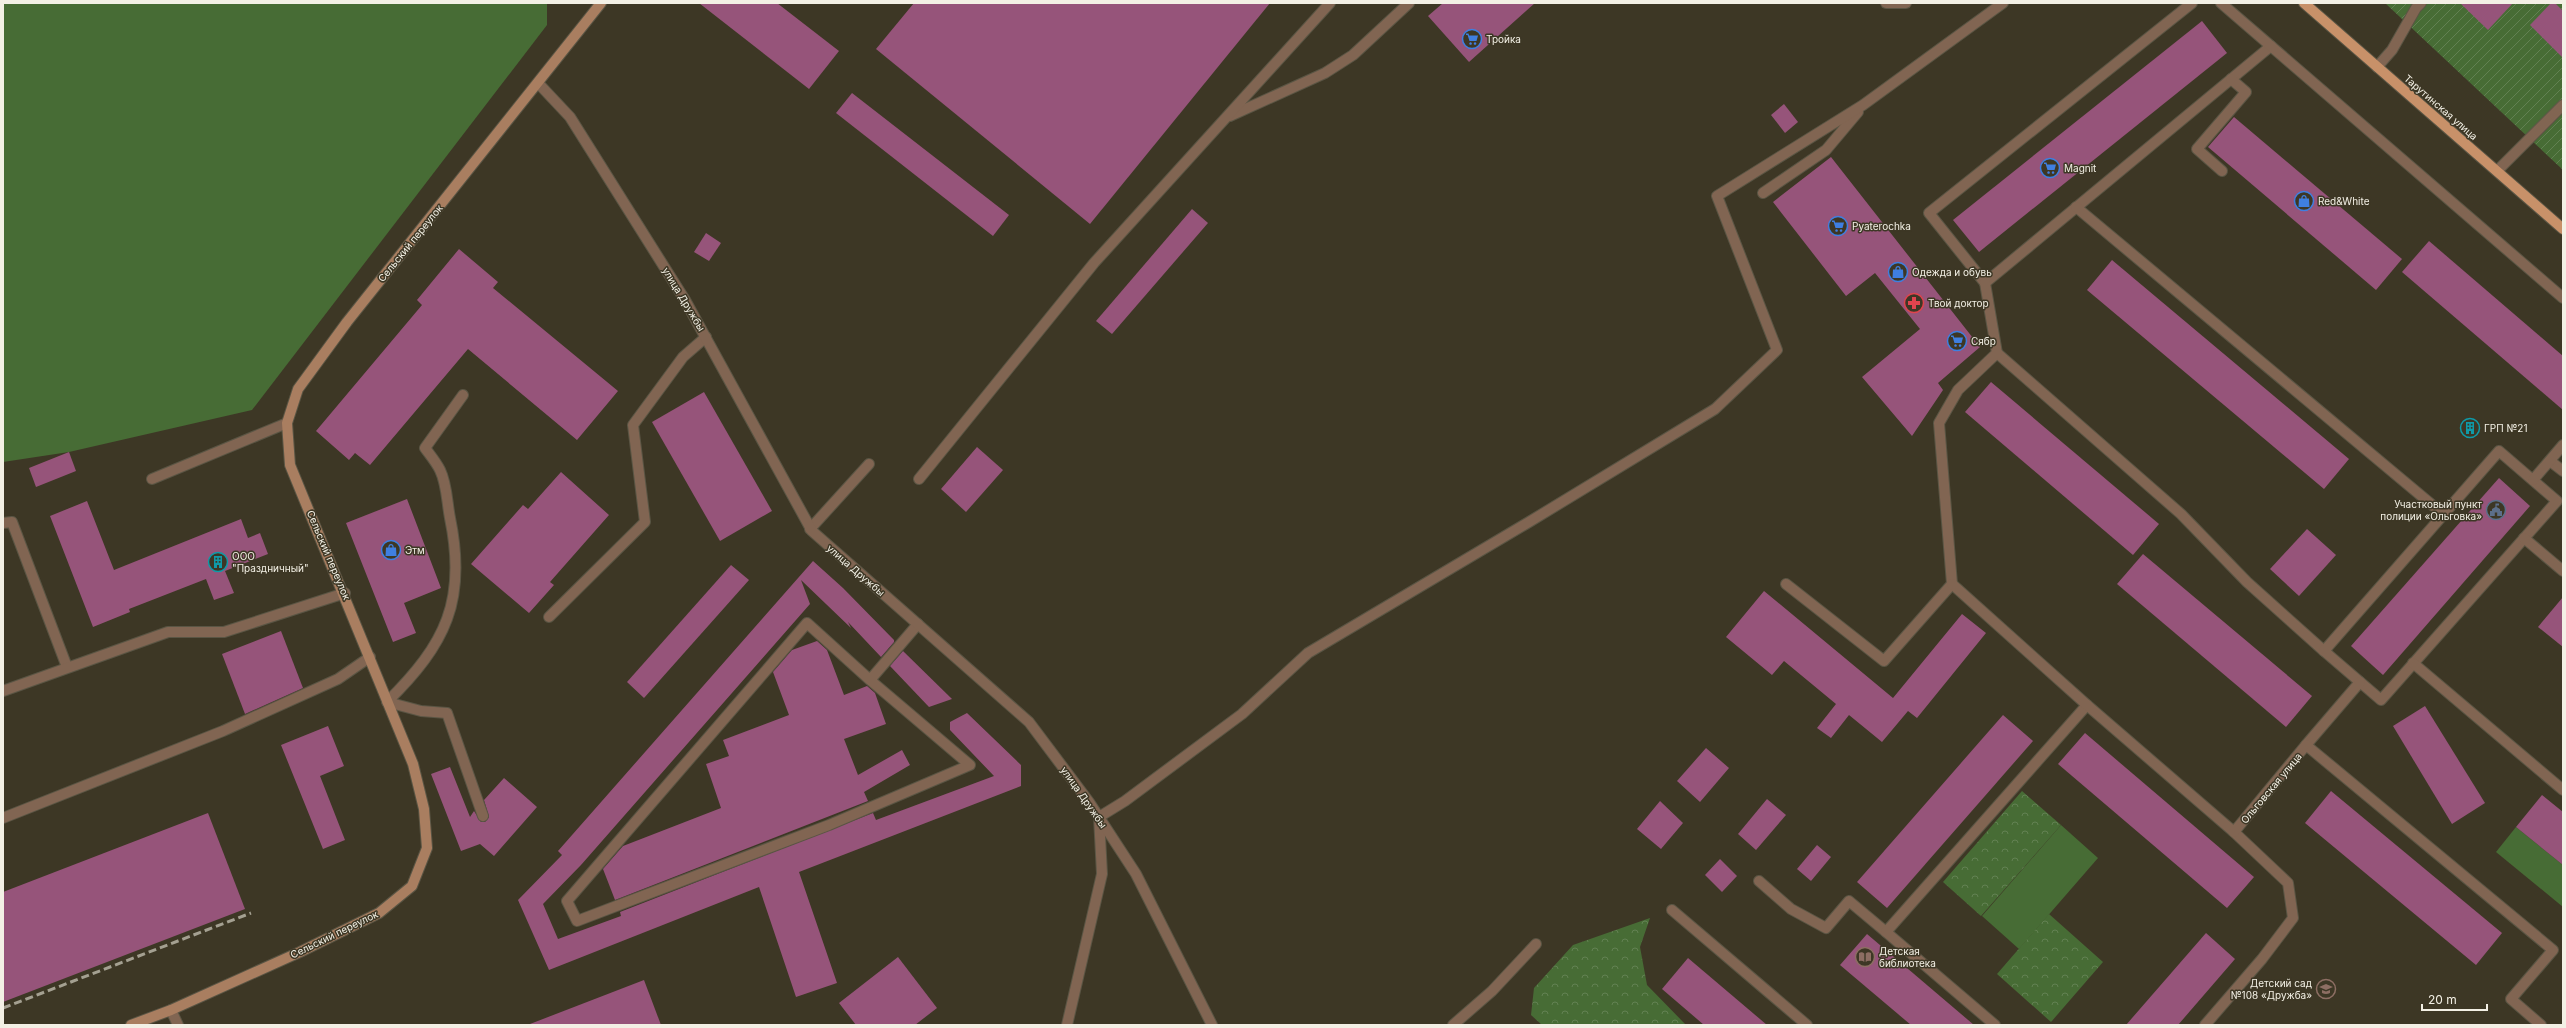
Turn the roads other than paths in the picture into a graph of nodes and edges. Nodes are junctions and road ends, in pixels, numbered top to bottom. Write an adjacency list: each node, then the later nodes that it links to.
1 (601, 3): 14 (street, Сельский переулок)
2 (1330, 3): 17 (street)
3 (1409, 3): 17 (street)
4 (1886, 3): 5 (street)
5 (1906, 3)
6 (2003, 3): 15 (street)
7 (2192, 3): 23 (street)
8 (2221, 3): 11 (street)
9 (2304, 3): 12 (main road, Тарутинская улица)
10 (2421, 3): 12 (street)
11 (2271, 46): 13 (street); 24 (street)
12 (2378, 67): 19 (main road, Тарутинская улица)
13 (2231, 79): 18 (street); 21 (street)
14 (538, 82): 25 (street, улица Дружбы); 28 (street, Сельский переулок)
15 (1863, 105): 20 (street); 58 (street)
16 (2563, 105): 19 (street)
17 (1225, 119): 34 (street)
18 (2222, 171)
19 (2497, 171): 22 (main road, Тарутинская улица)
20 (1763, 193)
21 (2076, 207): 23 (street); 36 (street)
22 (2563, 229)
23 (1985, 283): 26 (street)
24 (2563, 298)
25 (706, 336): 38 (street, улица Дружбы); 44 (street)
26 (1997, 353): 42 (street); 46 (street)
27 (463, 395): 53 (street)
28 (287, 423): 33 (street); 43 (street, Сельский переулок)
29 (2563, 445): 30 (street)
30 (2550, 461): 32 (street); 35 (street)
31 (868, 464): 38 (street)
32 (2563, 471)
33 (152, 479)
34 (919, 479)
35 (2533, 480): 36 (street); 39 (street)
36 (2444, 514): 46 (street)
37 (3, 523): 49 (street)
38 (810, 529): 45 (street, улица Дружбы)
39 (2524, 538): 40 (street); 48 (street)
40 (2563, 571)
41 (1786, 584): 42 (street)
42 (1952, 584): 54 (street, Ольговская улица)
43 (345, 593): 47 (street, Сельский переулок); 49 (street)
44 (549, 617)
45 (918, 624): 50 (street); 58 (street, улица Дружбы)
46 (2324, 651): 51 (street)
47 (370, 657): 53 (street, Сельский переулок); 59 (street)
48 (2413, 663): 51 (street); 56 (street)
49 (67, 667): 52 (street)
50 (870, 680): 50 (street)
51 (2360, 682): 55 (street)
52 (3, 691)
53 (387, 702): 57 (street); 65 (street, Сельский переулок)
54 (2087, 705): 60 (street, Ольговская улица); 63 (street)
55 (2306, 745): 60 (street, Ольговская улица); 74 (street, Ольговская улица)
56 (2563, 790)
57 (483, 816)
58 (1099, 817): 68 (street); 69 (street, улица Дружбы)
59 (3, 818)
60 (2234, 832): 73 (street)
61 (1759, 881): 63 (street)
62 (1672, 910): 71 (street)
63 (1886, 932): 72 (street)
64 (1536, 944): 70 (street)
65 (171, 1010): 66 (street, Сельский переулок); 67 (street)
66 (131, 1025)
67 (178, 1025)
68 (1067, 1025)
69 (1212, 1025)
70 (1453, 1025)
71 (1807, 1025)
72 (1996, 1025)
73 (2205, 1025)
74 (2541, 1025)

